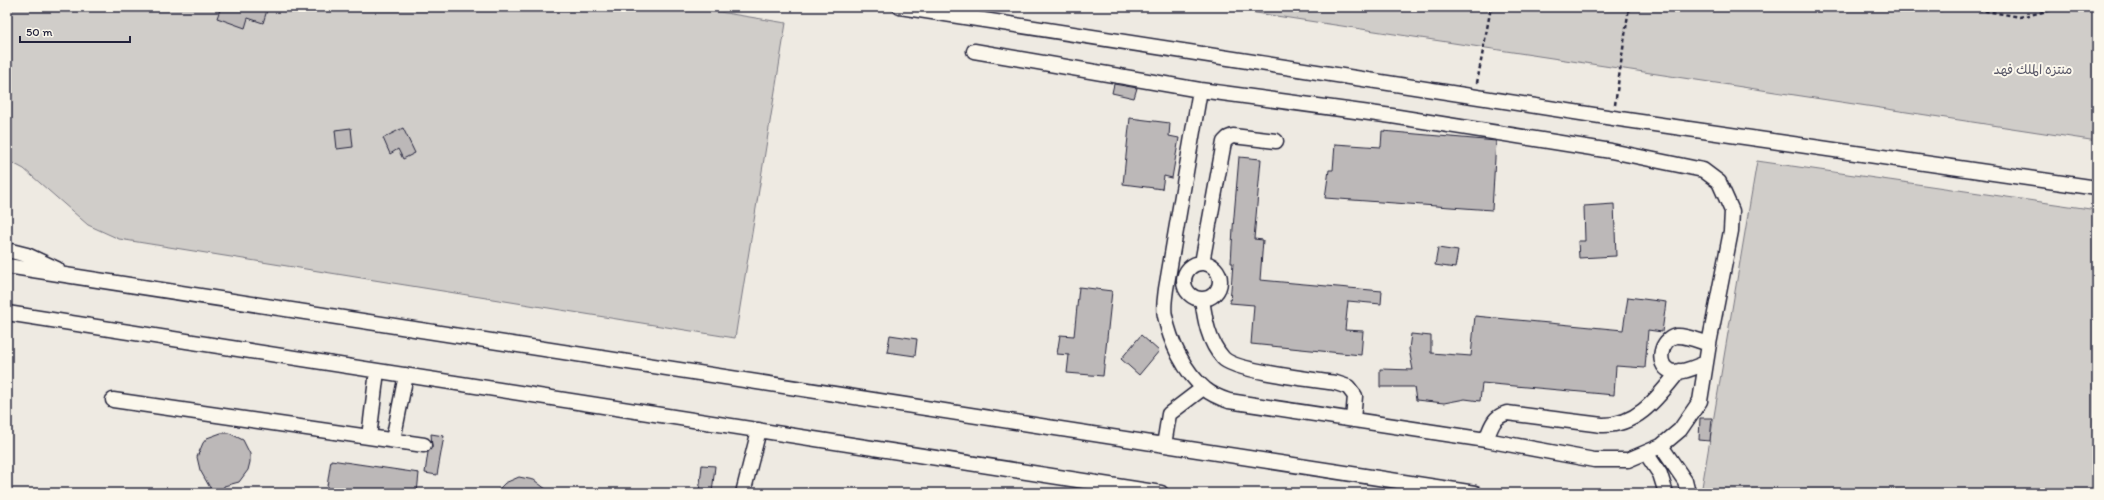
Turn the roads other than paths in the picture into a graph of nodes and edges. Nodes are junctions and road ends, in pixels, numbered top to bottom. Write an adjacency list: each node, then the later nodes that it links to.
1 (900, 7): 5 (street)
2 (974, 51): 3 (street)
3 (1200, 90): 12 (street); 17 (street)
4 (1276, 141): 7 (street)
5 (2097, 188)
6 (7, 250): 9 (street)
7 (1202, 263): 10 (street); 10 (street)
8 (7, 266): 9 (street)
9 (86, 278): 25 (street)
10 (1202, 299): 19 (street)
11 (7, 313): 14 (street)
12 (1709, 344): 13 (street); 15 (street)
13 (1706, 363): 15 (street); 26 (street)
14 (377, 371): 16 (street); 21 (street)
15 (1679, 372): 23 (street)
16 (406, 375): 20 (street); 22 (street)
17 (1203, 388): 19 (street); 25 (street)
18 (113, 400): 21 (street)
19 (1353, 420): 23 (street)
20 (759, 430): 28 (street); 29 (street)
21 (369, 437): 22 (street)
22 (394, 440): 24 (street)
23 (1486, 440): 27 (street)
24 (424, 445)
25 (1164, 445): 30 (street)
26 (1661, 446): 27 (street); 32 (street)
27 (1646, 453): 31 (street)
28 (743, 493)
29 (1162, 493)
30 (1475, 493)
31 (1666, 493)
32 (1688, 493)

